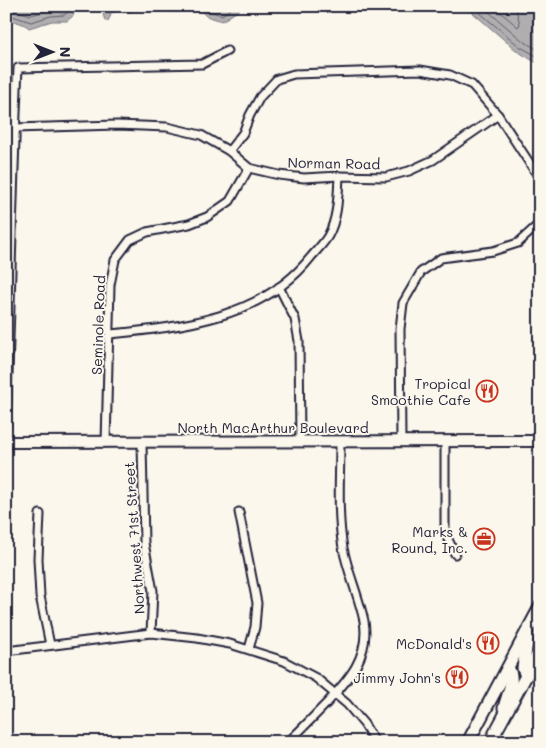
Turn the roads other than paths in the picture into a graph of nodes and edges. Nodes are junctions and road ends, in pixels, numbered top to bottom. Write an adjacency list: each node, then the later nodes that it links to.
1 (227, 51): 3 (street)
2 (498, 115): 4 (street); 6 (street, Norman Road); 7 (street)
3 (14, 128): 4 (street, Norman Road); 11 (street)
4 (229, 151): 5 (street, Norman Road)
5 (249, 168): 6 (street, Norman Road); 10 (street, Seminole Road)
6 (340, 176): 9 (street)
7 (540, 180)
8 (540, 223): 14 (street)
9 (279, 288): 10 (street); 12 (street)
10 (110, 334): 19 (street, Seminole Road)
11 (6, 426)
12 (300, 441): 13 (main road, North MacArthur Boulevard); 18 (main road, North MacArthur Boulevard)
13 (340, 441): 14 (main road, North MacArthur Boulevard); 32 (street)
14 (401, 441): 15 (main road, North MacArthur Boulevard)
15 (445, 441): 16 (main road, North MacArthur Boulevard); 22 (street)
16 (540, 441)
17 (6, 442): 19 (main road, North MacArthur Boulevard)
18 (142, 442): 19 (main road, North MacArthur Boulevard); 25 (street, Northwest 71st Street)
19 (106, 443)
20 (239, 512): 27 (street)
21 (40, 514): 26 (street)
22 (455, 554)
23 (540, 607): 24 (highway)
24 (530, 625): 30 (highway); 31 (highway)
25 (151, 633): 26 (street); 27 (street)
26 (50, 645): 29 (street)
27 (249, 649): 32 (street)
28 (540, 650): 31 (highway)
29 (6, 651)
30 (508, 668): 33 (highway); 36 (highway)
31 (526, 676): 33 (highway)
32 (336, 693): 34 (street); 35 (street)
33 (500, 724): 37 (highway)
34 (288, 742)
35 (375, 742)
36 (468, 742)
37 (490, 742)

